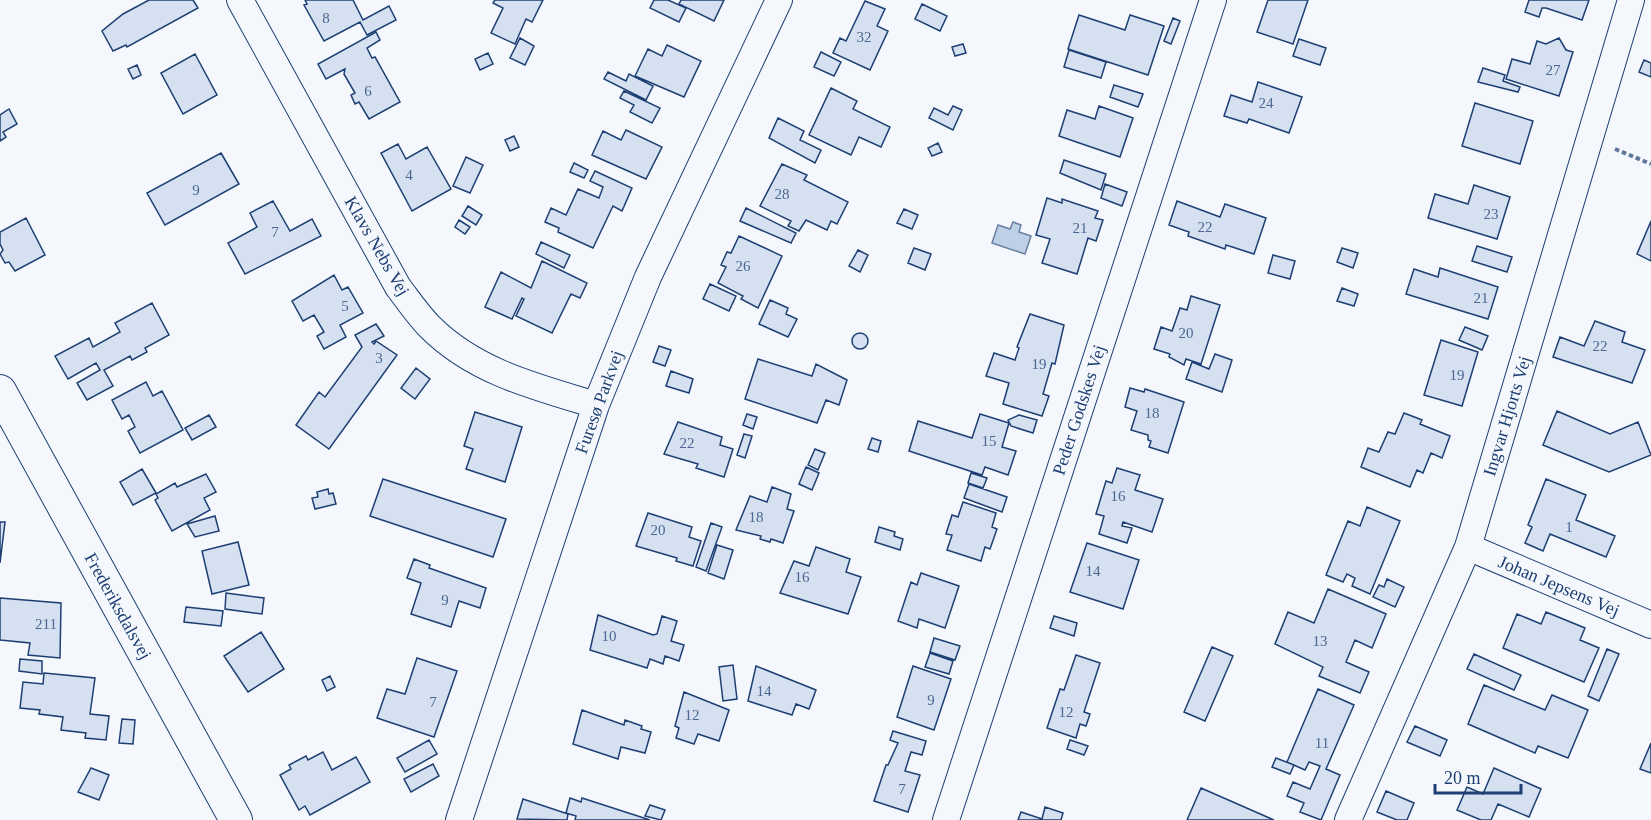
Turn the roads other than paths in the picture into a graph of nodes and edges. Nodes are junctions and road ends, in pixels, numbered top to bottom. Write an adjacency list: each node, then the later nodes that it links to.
1 (240, 0): 6 (street, Klavs Nebs Vej)
2 (779, 0): 6 (street, Furesø Parkvej)
3 (1213, 0): 11 (street, Peder Godskes Vej)
4 (1631, 0): 7 (street, Ingvar Hjorts Vej)
5 (0, 391): 9 (street, Frederiksdalsvej)
6 (596, 405): 10 (street, Furesø Parkvej)
7 (1468, 547): 8 (street, Johan Jepsens Vej); 12 (street, Ingvar Hjorts Vej)
8 (1651, 626)
9 (236, 820)
10 (459, 820)
11 (946, 820)
12 (1348, 820)

